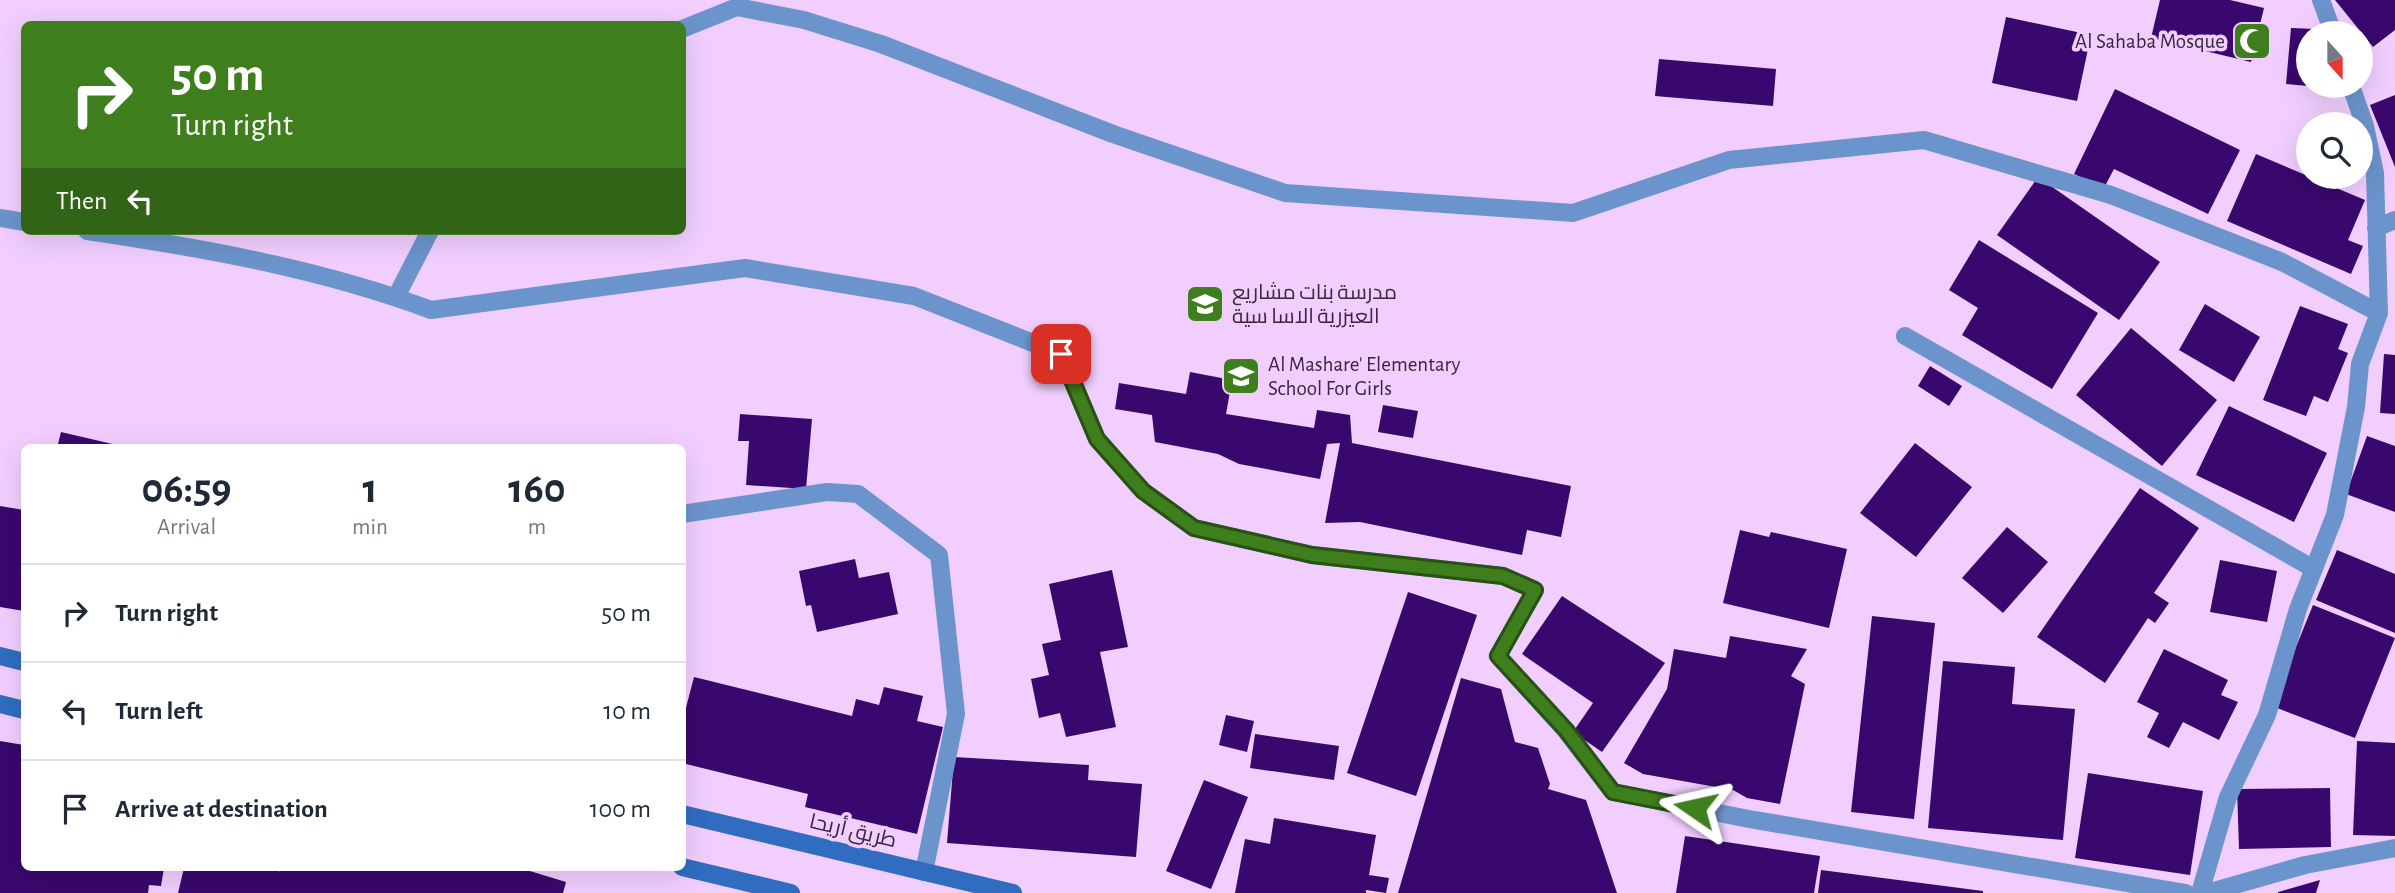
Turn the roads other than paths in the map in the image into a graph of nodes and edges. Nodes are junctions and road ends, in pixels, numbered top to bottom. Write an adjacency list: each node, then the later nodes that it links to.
1 (2321, 0): 2 (street)
2 (2329, 21)
3 (686, 27): 12 (street)
4 (2355, 98): 8 (street)
5 (0, 218): 7 (street)
6 (2395, 220): 8 (street)
7 (21, 222)
8 (2376, 228): 12 (street)
9 (114, 235): 11 (street)
10 (428, 235): 11 (street)
11 (396, 297): 26 (street)
12 (2379, 313): 15 (street)
13 (1905, 336): 15 (street)
14 (686, 513): 23 (street)
15 (2314, 569): 27 (street)
16 (0, 656): 17 (main road)
17 (21, 661)
18 (0, 704): 19 (main road)
19 (21, 709)
20 (686, 815): 23 (main road, طريق أريحا)
21 (2395, 848): 28 (street)
22 (686, 868): 24 (main road)
23 (925, 872): 25 (main road, طريق أريحا)
24 (791, 893)
25 (1013, 893)
26 (2186, 893)
27 (2200, 893)
28 (2207, 893)

